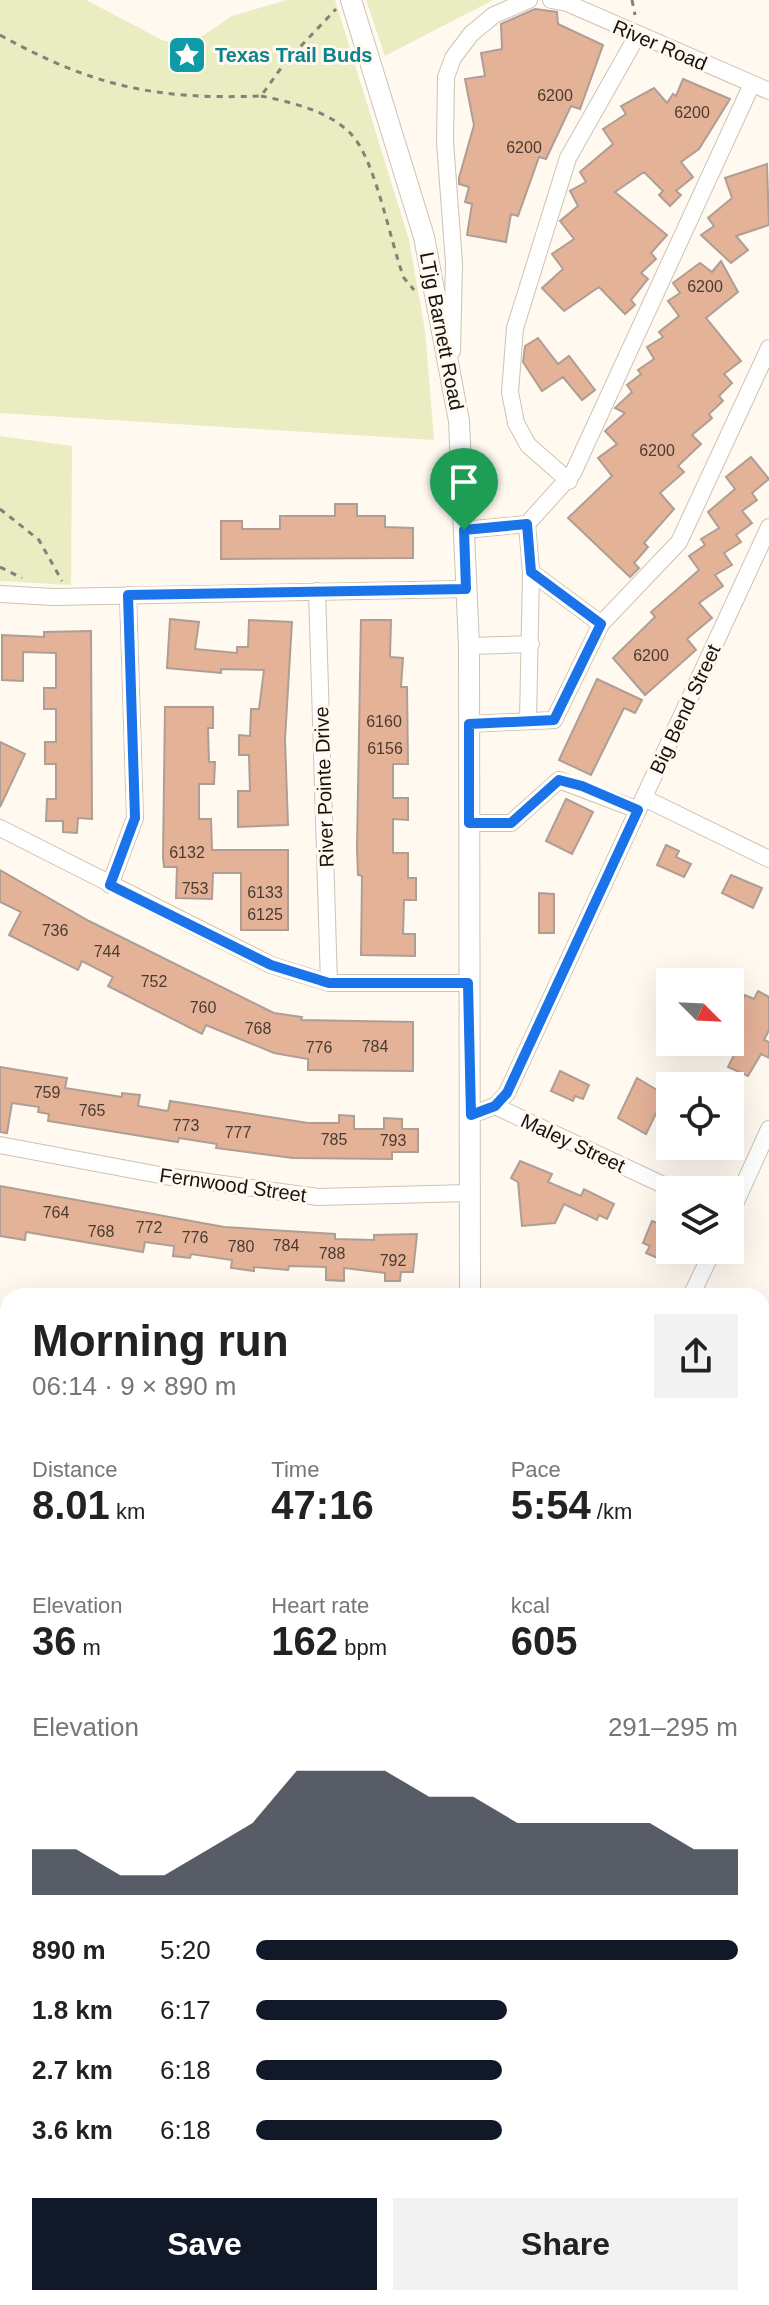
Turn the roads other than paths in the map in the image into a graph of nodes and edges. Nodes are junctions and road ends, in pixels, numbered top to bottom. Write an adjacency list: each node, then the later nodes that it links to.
1 (529, 0): 8 (street)
2 (551, 0): 4 (street, River Road)
3 (348, 4): 8 (street, LTjg Barnett Road)
4 (637, 36): 5 (street, River Road); 9 (street)
5 (752, 84): 6 (street, River Road); 9 (street)
6 (769, 91)
7 (769, 348): 18 (street)
8 (451, 369): 12 (street, LTjg Barnett Road)
9 (569, 481): 10 (street)
10 (527, 524): 12 (street); 13 (street)
11 (769, 527): 23 (street, Big Bend Street)
12 (464, 530): 14 (street, LTjg Barnett Road)
13 (531, 572): 18 (street); 19 (street)
14 (466, 589): 15 (street); 20 (street, LTjg Barnett Road)
15 (317, 591): 17 (street); 28 (street, River Pointe Drive)
16 (0, 594): 17 (street)
17 (128, 595): 27 (street)
18 (601, 624): 21 (street)
19 (531, 644): 20 (street); 21 (street)
20 (469, 646): 22 (street, LTjg Barnett Road)
21 (528, 721): 22 (street)
22 (469, 724): 24 (street, LTjg Barnett Road)
23 (641, 804): 24 (street); 26 (street); 30 (street, Big Bend Street)
24 (469, 823): 29 (street, LTjg Barnett Road)
25 (0, 828): 27 (street)
26 (769, 859)
27 (110, 885): 28 (street)
28 (329, 983): 29 (street)
29 (468, 983): 31 (street, LTjg Barnett Road)
30 (495, 1106): 31 (street); 34 (street, Maley Street)
31 (471, 1115): 36 (street, LTjg Barnett Road)
32 (769, 1129): 35 (street)
33 (0, 1145): 36 (street, Fernwood Street)
34 (656, 1182)
35 (744, 1184)
36 (469, 1193): 38 (street, LTjg Barnett Road)
37 (706, 1264): 39 (street)
38 (470, 1288)
39 (695, 1288)

